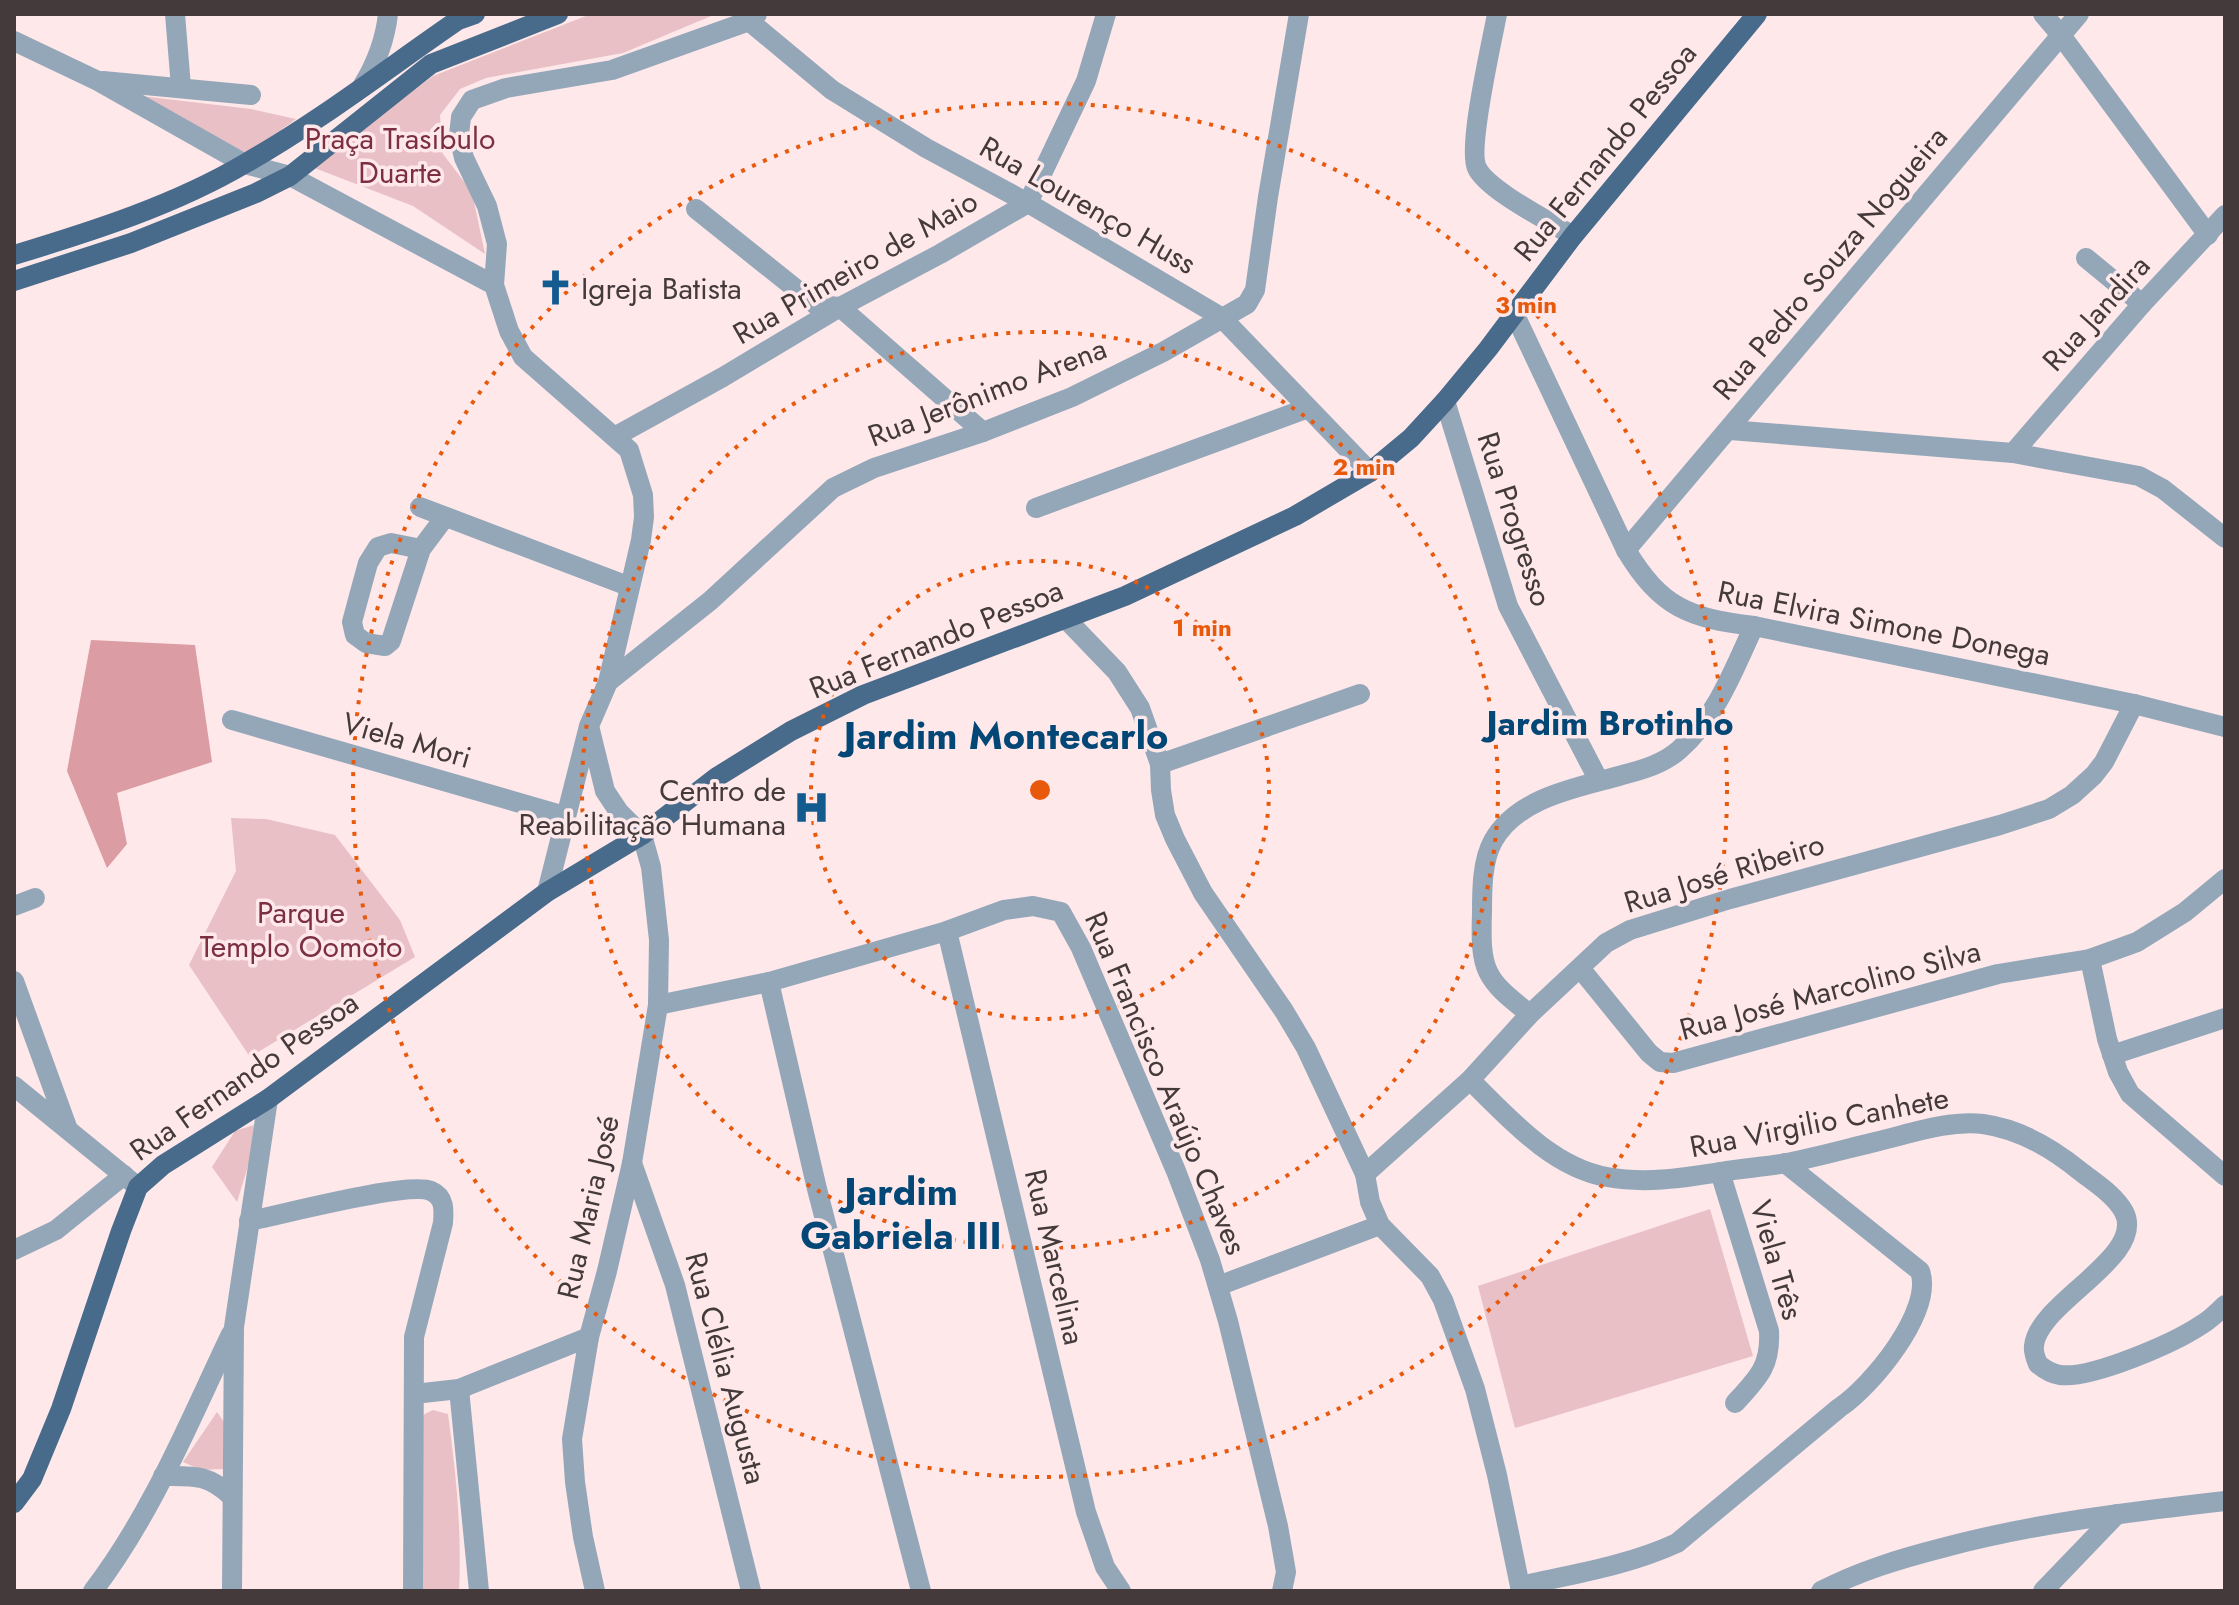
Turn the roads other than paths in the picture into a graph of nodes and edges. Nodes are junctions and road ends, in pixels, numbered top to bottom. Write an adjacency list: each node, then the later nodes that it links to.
1 (175, 14): 16 (street)
2 (388, 14): 15 (street)
3 (558, 14): 19 (main road)
4 (1106, 14): 20 (street)
5 (1299, 14): 32 (street, Rua Jerônimo Arena)
6 (1497, 14): 24 (street)
7 (1757, 14): 24 (main road, Rua Fernando Pessoa)
8 (2043, 14): 12 (street)
9 (2079, 14): 12 (street, Rua Pedro Souza Nogueira)
10 (459, 16): 15 (main road)
11 (753, 18): 20 (street, Rua Lourenço Huss); 28 (street)
12 (2060, 34): 23 (street); 35 (street, Rua Pedro Souza Nogueira)
13 (14, 41): 14 (street)
14 (98, 81): 16 (street); 18 (street)
15 (363, 85): 18 (main road)
16 (181, 87): 17 (street)
17 (251, 95)
18 (245, 164): 19 (street); 25 (main road)
19 (290, 176): 27 (main road); 28 (street)
20 (1028, 203): 30 (street, Rua Primeiro de Maio); 32 (street, Rua Lourenço Huss)
21 (696, 209): 30 (street)
22 (2225, 215): 23 (street, Rua Jandira)
23 (2208, 235): 29 (street, Rua Jandira)
24 (1573, 236): 31 (main road, Rua Fernando Pessoa)
25 (14, 255)
26 (2086, 258): 29 (street)
27 (14, 281)
28 (494, 285): 37 (street)
29 (2142, 304): 38 (street, Rua Jandira)
30 (840, 307): 36 (street); 37 (street, Rua Primeiro de Maio)
31 (1514, 313): 33 (main road, Rua Fernando Pessoa); 45 (street, Rua Elvira Simone Donega)
32 (1221, 317): 34 (street, Rua Lourenço Huss); 36 (street, Rua Jerônimo Arena)
33 (1445, 401): 39 (main road, Rua Fernando Pessoa); 56 (street, Rua Progresso)
34 (1308, 408): 39 (street, Rua Lourenço Huss); 41 (street)
35 (1730, 430): 38 (street); 45 (street, Rua Pedro Souza Nogueira)
36 (983, 432): 49 (street, Rua Jerônimo Arena)
37 (616, 436): 46 (street)
38 (2013, 453): 43 (street)
39 (1370, 472): 47 (main road, Rua Fernando Pessoa)
40 (420, 507): 42 (street)
41 (1036, 508)
42 (445, 517): 44 (street); 46 (street)
43 (2225, 538)
44 (421, 549): 44 (street)
45 (1626, 550): 48 (street, Rua Elvira Simone Donega)
46 (628, 586): 49 (street)
47 (1067, 620): 55 (street); 58 (main road, Rua Fernando Pessoa)
48 (1754, 626): 51 (street, Rua Elvira Simone Donega); 56 (street)
49 (608, 682): 53 (street)
50 (1360, 694): 55 (street)
51 (2134, 704): 54 (street, Rua Elvira Simone Donega); 65 (street, Rua José Ribeiro)
52 (232, 720): 57 (street, Viela Mori)
53 (589, 726): 57 (street); 58 (street)
54 (2225, 727)
55 (1160, 764): 79 (street)
56 (1599, 781): 69 (street)
57 (565, 816): 60 (street)
58 (642, 835): 60 (main road, Rua Fernando Pessoa); 68 (street, Rua Maria José)
59 (2225, 879): 64 (street, Rua José Marcolino Silva)
60 (547, 892): 74 (main road, Rua Fernando Pessoa)
61 (35, 898): 62 (street)
62 (14, 906)
63 (947, 931): 67 (street, Rua Francisco Araújo Chaves); 85 (street, Rua Francisco Araújo Chaves); 105 (street, Rua Marcelina)
64 (2090, 959): 65 (street, Rua José Marcolino Silva); 71 (street)
65 (1580, 968): 69 (street, Rua José Ribeiro)
66 (14, 981): 75 (street)
67 (769, 982): 68 (street, Rua Francisco Araújo Chaves); 104 (street)
68 (658, 1005): 76 (street, Rua Maria José)
69 (1530, 1014): 72 (street, Rua José Ribeiro)
70 (2225, 1018): 71 (street)
71 (2112, 1055): 80 (street)
72 (1470, 1080): 78 (street, Rua Virgilio Canhete); 79 (street, Rua José Ribeiro)
73 (14, 1086): 75 (street)
74 (268, 1099): 81 (main road, Rua Fernando Pessoa); 82 (street)
75 (67, 1129): 81 (street)
76 (632, 1163): 88 (street, Rua Maria José); 103 (street, Rua Clélia Augusta)
77 (1785, 1163): 78 (street, Rua Virgilio Canhete); 86 (street, Rua Virgilio Canhete); 97 (street)
78 (1720, 1172): 91 (street, Viela Três)
79 (1365, 1174): 83 (street)
80 (2225, 1176)
81 (131, 1181): 84 (street); 95 (main road, Rua Fernando Pessoa)
82 (249, 1221): 87 (street); 90 (street)
83 (1380, 1225): 85 (street); 97 (street)
84 (14, 1250)
85 (1218, 1286): 106 (street, Rua Francisco Araújo Chaves)
86 (2225, 1305)
87 (234, 1327): 92 (street); 93 (street)
88 (589, 1337): 89 (street); 102 (street, Rua Maria José)
89 (459, 1389): 90 (street); 101 (street)
90 (414, 1394): 100 (street)
91 (1735, 1403)
92 (163, 1476): 93 (street); 98 (street)
93 (231, 1496): 99 (street)
94 (2225, 1501): 96 (street)
95 (14, 1503)
96 (2117, 1514): 107 (street); 108 (street)
97 (1521, 1588)
98 (93, 1591)
99 (232, 1591)
100 (413, 1591)
101 (479, 1591)
102 (595, 1591)
103 (751, 1591)
104 (921, 1591)
105 (1121, 1591)
106 (1282, 1591)
107 (1821, 1591)
108 (2043, 1591)

